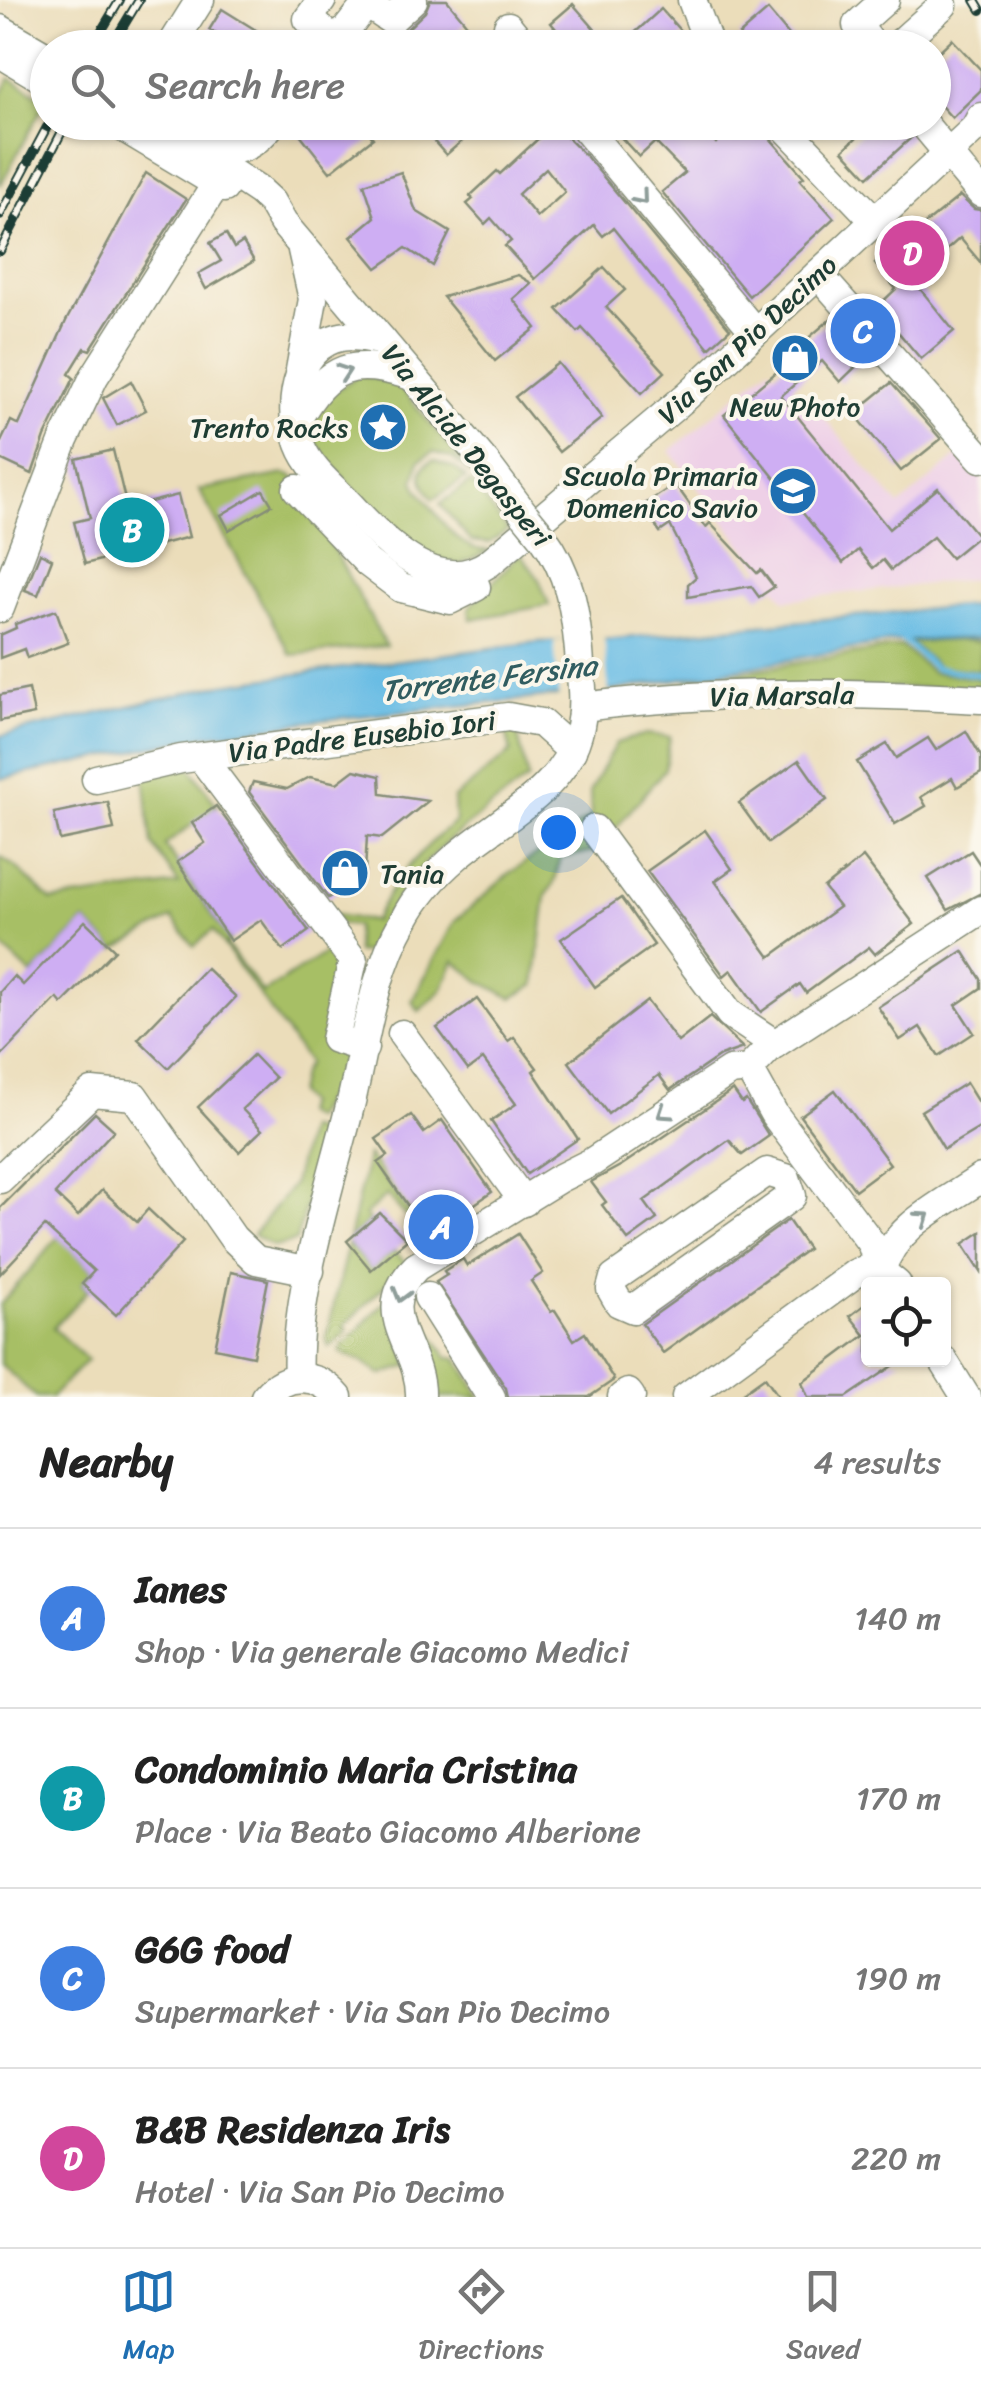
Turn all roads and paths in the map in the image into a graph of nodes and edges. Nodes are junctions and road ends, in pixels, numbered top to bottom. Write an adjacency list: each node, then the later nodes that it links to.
1 (200, 0): 9 (street)
2 (322, 0): 10 (street)
3 (413, 0): 7 (street)
4 (692, 0): 12 (street)
5 (886, 0): 13 (street)
6 (940, 0): 14 (street)
7 (368, 2): 11 (street)
8 (0, 28): 15 (street)
9 (181, 30)
10 (319, 30)
11 (345, 30)
12 (703, 30)
13 (861, 30)
14 (915, 30)
15 (30, 42)
16 (0, 54): 17 (street)
17 (30, 72)
18 (979, 124): 26 (street, Via San Pio Decimo)
19 (144, 140): 27 (street, Via Alcide Degasperi)
20 (182, 140): 30 (street, Via Alcide Degasperi)
21 (193, 140): 22 (street)
22 (260, 140)
23 (595, 140): 32 (street, one-way to 32)
24 (797, 140): 29 (street)
25 (936, 140): 26 (street)
26 (947, 154): 28 (street); 29 (street, Via San Pio Decimo)
27 (217, 183): 30 (street, Via Alcide Degasperi); 40 (street)
28 (981, 193)
29 (874, 220): 31 (street, Via San Pio Decimo)
30 (291, 233): 33 (street, Via Alcide Degasperi); 34 (street)
31 (818, 274): 32 (street, Via San Pio Decimo); 37 (street)
32 (756, 332): 39 (street, Via San Pio Decimo)
33 (382, 340): 34 (street); 35 (street, Via Alcide Degasperi)
34 (300, 372): 36 (street)
35 (412, 376): 36 (street, one-way to 35); 42 (street, Via Alcide Degasperi, bridge)
36 (296, 421): 39 (street)
37 (981, 458)
38 (297, 489): 39 (street, Via San Pio Decimo)
39 (469, 574)
40 (0, 608)
41 (981, 699): 42 (street, Via Marsala)
42 (583, 702): 43 (street, Via Alcide Degasperi)
43 (572, 751): 44 (street, Via Padre Eusebio Iori); 50 (street, Via Alcide Degasperi)
44 (201, 758): 45 (street, Via Padre Eusebio Iori); 50 (street, Via Padre Eusebio Iori)
45 (96, 778)
46 (594, 829): 49 (street)
47 (981, 910): 49 (street)
48 (402, 1034): 55 (street)
49 (775, 1044): 51 (street)
50 (364, 1048): 56 (street, Via Alcide Degasperi)
51 (749, 1070): 52 (street); 55 (street, one-way to 55)
52 (798, 1170): 52 (street); 58 (street)
53 (981, 1178): 59 (street, one-way to 53)
54 (0, 1179): 56 (street)
55 (524, 1202): 65 (street, one-way to 65)
56 (310, 1271): 62 (street, Via Alcide Degasperi)
57 (882, 1277): 69 (street)
58 (888, 1277)
59 (889, 1277)
60 (428, 1297): 66 (street)
61 (947, 1367): 70 (street)
62 (298, 1378): 63 (street); 64 (street)
63 (265, 1397)
64 (338, 1397)
65 (420, 1397)
66 (491, 1397)
67 (622, 1397): 68 (street)
68 (631, 1397)
69 (686, 1397)
70 (966, 1397)

